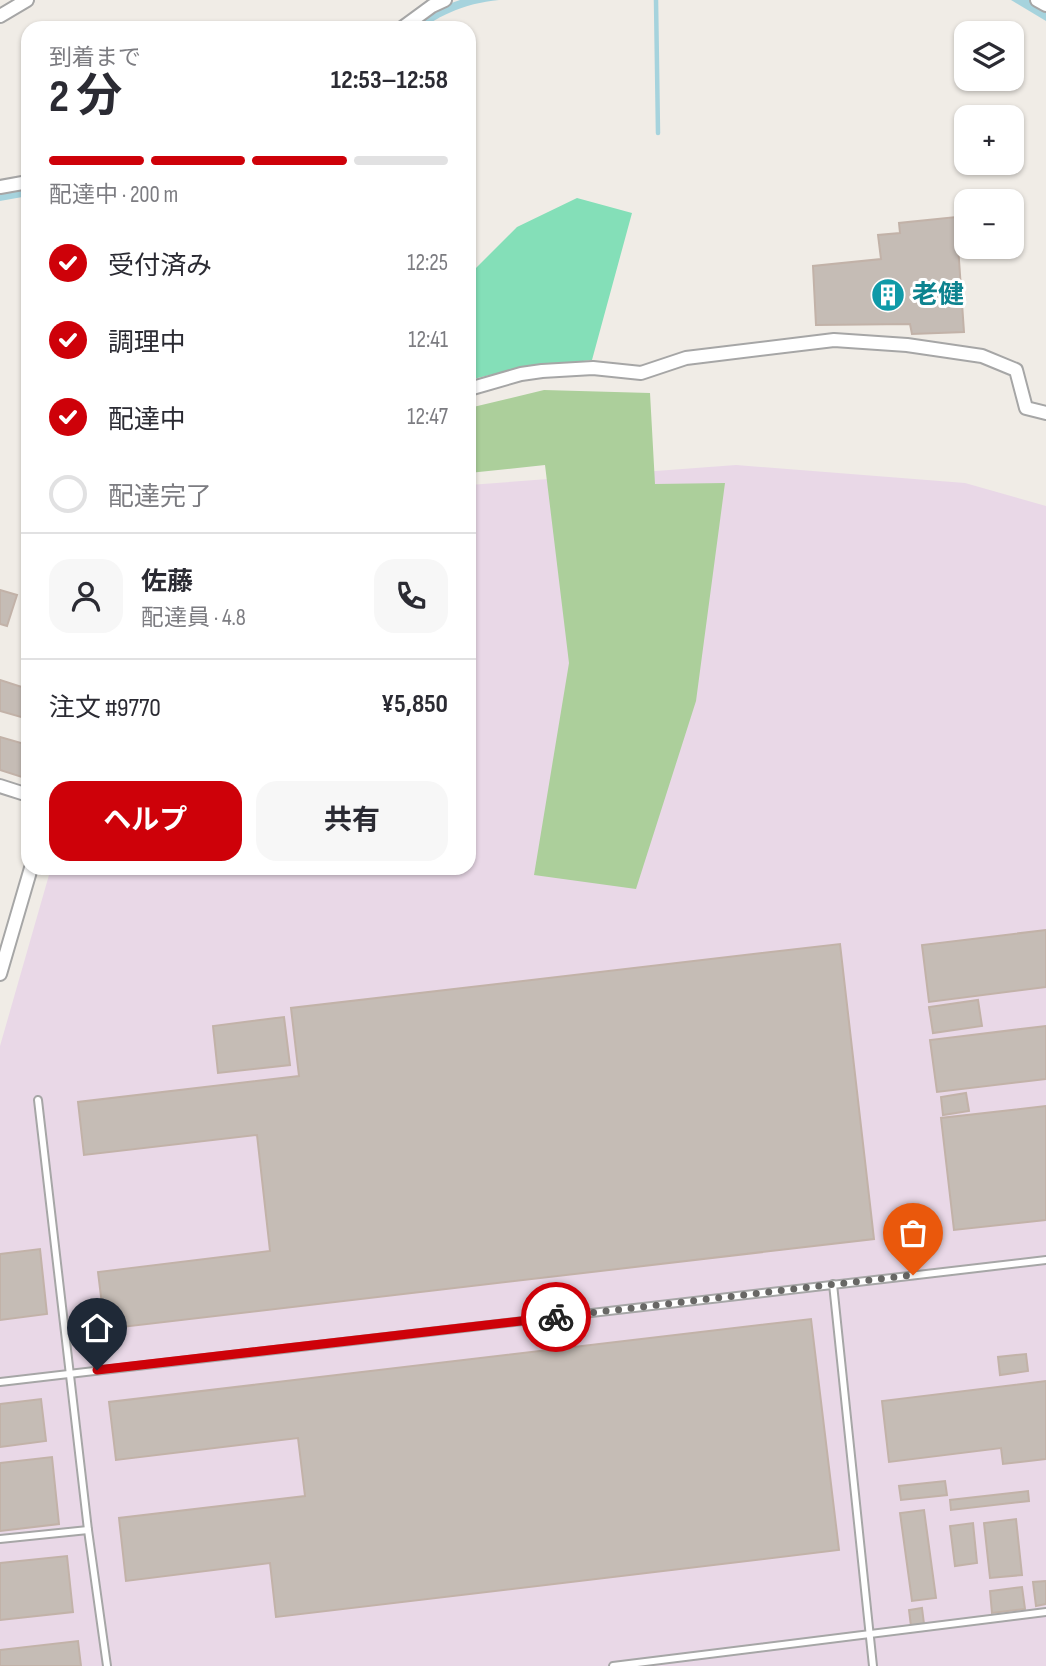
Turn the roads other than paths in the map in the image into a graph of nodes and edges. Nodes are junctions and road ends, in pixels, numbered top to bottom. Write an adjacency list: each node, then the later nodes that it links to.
1 (27, 0): 5 (street)
2 (444, 0): 6 (street)
3 (1037, 0): 4 (street)
4 (1046, 5)
5 (0, 16)
6 (411, 21)
7 (21, 183): 8 (street)
8 (0, 187)
9 (476, 387): 10 (street)
10 (1046, 413)
11 (0, 786): 12 (street)
12 (21, 793)
13 (30, 875): 14 (street)
14 (0, 974)
15 (38, 1100): 18 (lane)
16 (1046, 1260): 17 (lane)
17 (833, 1284): 18 (lane); 23 (lane)
18 (69, 1373): 19 (lane); 20 (lane)
19 (0, 1382)
20 (88, 1530): 21 (lane); 24 (lane)
21 (0, 1539)
22 (1046, 1612): 23 (lane)
23 (869, 1634): 25 (lane); 26 (lane)
24 (107, 1666)
25 (613, 1666)
26 (873, 1666)

